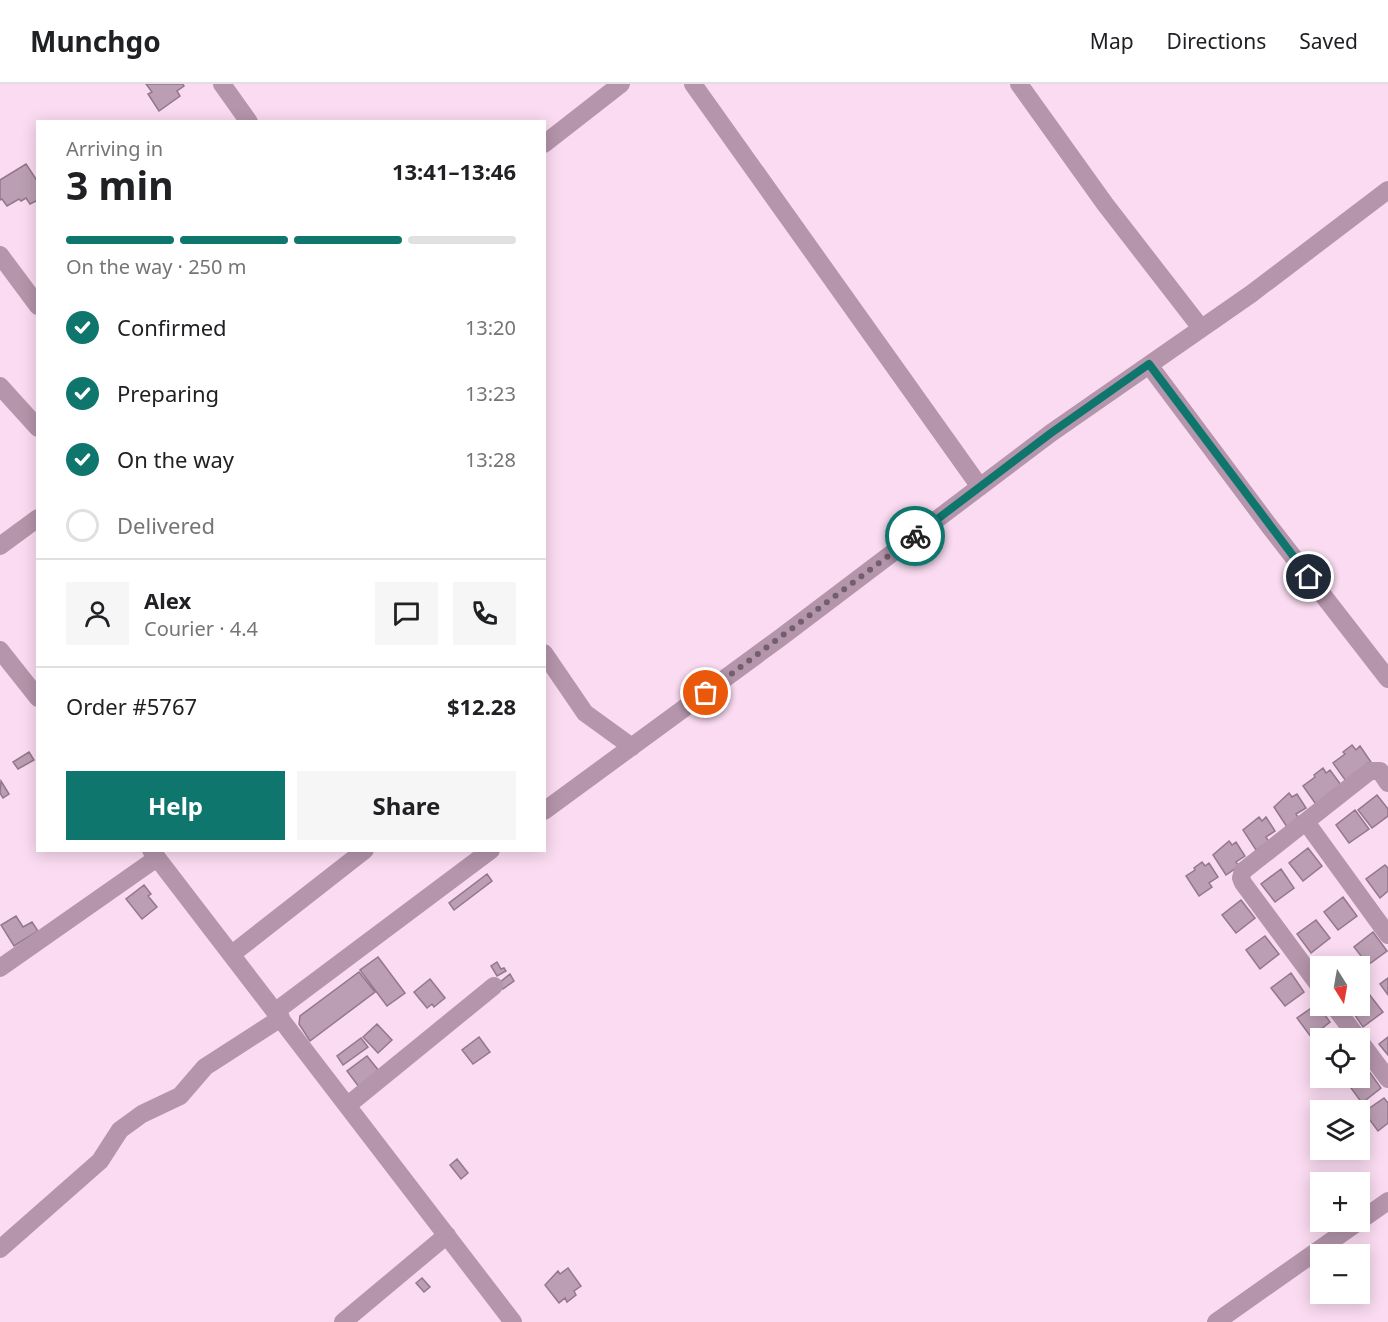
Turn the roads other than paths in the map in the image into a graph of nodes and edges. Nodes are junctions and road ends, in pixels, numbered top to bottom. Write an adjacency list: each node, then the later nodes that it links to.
1 (222, 84): 5 (street)
2 (621, 84): 6 (street)
3 (693, 84): 14 (street)
4 (1019, 84): 10 (street)
5 (248, 120)
6 (546, 142)
7 (1388, 190): 10 (street)
8 (0, 255): 9 (street)
9 (36, 303)
10 (1201, 328): 11 (street)
11 (1149, 364): 14 (street); 19 (street)
12 (2, 390): 13 (street)
13 (36, 426)
14 (980, 487): 21 (street)
15 (36, 519): 16 (street)
16 (0, 546)
17 (0, 650): 20 (street)
18 (546, 655): 21 (street)
19 (1388, 679)
20 (36, 695)
21 (632, 747): 23 (street)
22 (1388, 783): 24 (street)
23 (546, 810)
24 (1306, 822): 28 (street); 31 (street)
25 (362, 852): 29 (street)
26 (488, 852): 33 (street)
27 (154, 854): 29 (street); 30 (street)
28 (1388, 935)
29 (232, 954): 33 (street)
30 (0, 968)
31 (1310, 973)
32 (494, 986): 36 (street)
33 (278, 1015): 36 (street); 39 (street)
34 (1370, 1055): 35 (street)
35 (1388, 1079)
36 (348, 1105): 38 (street)
37 (1388, 1201): 42 (street)
38 (447, 1235): 40 (street); 41 (street)
39 (0, 1249)
40 (343, 1322)
41 (513, 1322)
42 (1216, 1322)

